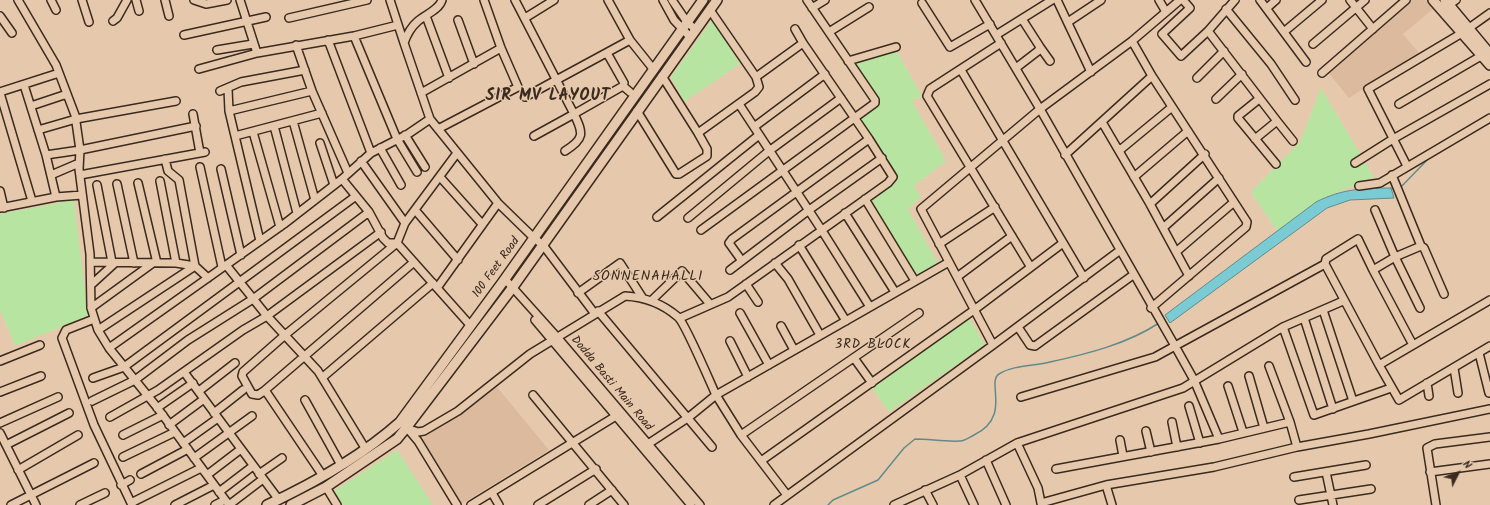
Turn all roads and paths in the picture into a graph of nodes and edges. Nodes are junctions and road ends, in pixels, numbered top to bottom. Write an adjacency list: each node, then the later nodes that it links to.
1 (18, 0): 106 (street)
2 (51, 0): 46 (street)
3 (82, 0): 61 (street)
4 (128, 0): 59 (street)
5 (136, 0): 48 (street)
6 (165, 0): 52 (street)
7 (194, 0): 8 (street)
8 (227, 0)
9 (240, 0): 60 (street)
10 (367, 0): 55 (street)
11 (390, 0): 64 (street)
12 (442, 0): 53 (street)
13 (484, 0): 88 (street)
14 (515, 0): 56 (street)
15 (554, 0): 56 (street)
16 (608, 0): 79 (street)
17 (663, 0): 65 (street)
18 (672, 0): 65 (street)
19 (703, 0): 65 (main road, 100 Feet Road)
20 (717, 0): 47 (main road, 100 Feet Road)
21 (807, 0): 42 (street)
22 (825, 0): 42 (street)
23 (975, 0): 63 (street)
24 (1052, 0): 57 (street)
25 (1057, 0): 62 (street)
26 (1101, 0): 40 (street)
27 (1159, 0): 49 (street)
28 (1180, 0): 49 (street)
29 (1183, 0): 70 (street)
30 (1235, 0): 45 (street)
31 (1260, 0): 43 (street)
32 (1276, 0): 43 (street)
33 (1322, 0): 71 (street)
34 (1350, 0): 44 (street)
35 (1364, 0): 44 (street)
36 (1406, 0): 67 (street)
37 (1433, 0): 69 (main road)
38 (1450, 2): 69 (main road)
39 (922, 3): 63 (street)
40 (1091, 3): 62 (street)
41 (869, 7): 72 (street)
42 (812, 8): 72 (street)
43 (1267, 8): 71 (street)
44 (1356, 8): 67 (street); 85 (street)
45 (1226, 9): 70 (street); 127 (street)
46 (56, 10)
47 (710, 10): 68 (main road, 100 Feet Road); 111 (street)
48 (139, 12)
49 (1166, 12): 80 (street)
50 (1490, 13): 69 (street)
51 (0, 16): 73 (street)
52 (169, 16)
53 (426, 16): 81 (street); 112 (street)
54 (266, 17): 60 (street)
55 (289, 18)
56 (525, 18): 114 (street)
57 (1022, 19): 75 (street); 87 (street)
58 (458, 20): 98 (street)
59 (113, 21)
60 (246, 21): 74 (street); 84 (street)
61 (88, 22)
62 (1068, 22): 104 (street)
63 (990, 24): 75 (street)
64 (398, 25): 76 (street); 81 (street)
65 (685, 26): 68 (street); 77 (street); 102 (main road, 100 Feet Road)
66 (795, 29): 82 (street)
67 (1373, 29): 105 (street)
68 (696, 30): 77 (main road, 100 Feet Road)
69 (1465, 30): 94 (main road); 160 (street)
70 (1208, 31): 91 (street)
71 (1285, 31): 97 (street)
72 (829, 32): 95 (street)
73 (12, 33)
74 (184, 35)
75 (996, 35): 83 (street)
76 (354, 36): 78 (street); 161 (street)
77 (690, 37): 109 (main road, 100 Feet Road)
78 (328, 40): 86 (street); 170 (street)
79 (630, 40): 93 (street); 102 (street)
80 (1132, 41): 104 (street); 110 (street)
81 (404, 43): 121 (street)
82 (803, 43): 107 (street); 111 (street)
83 (1001, 43): 99 (street); 103 (street)
84 (253, 44): 90 (street); 92 (street)
85 (1313, 44)
86 (296, 45): 92 (street); 101 (street)
87 (1040, 47): 96 (street); 99 (street)
88 (501, 48): 98 (street); 149 (street)
89 (896, 48): 95 (street)
90 (217, 50)
91 (1224, 51): 108 (street); 113 (street)
92 (257, 53): 100 (street)
93 (607, 53): 114 (street); 117 (street)
94 (1488, 59): 130 (street)
95 (848, 61): 139 (street)
96 (1050, 61)
97 (1306, 62)
98 (474, 64): 112 (street)
99 (1016, 68): 133 (street)
100 (199, 69)
101 (305, 70): 118 (street); 134 (street)
102 (654, 70): 232 (main road, 100 Feet Road)
103 (961, 70): 162 (street); 184 (street)
104 (1091, 72): 133 (street)
105 (1322, 72)
106 (59, 73): 116 (street); 122 (street)
107 (825, 74): 124 (street); 148 (street)
108 (1242, 74): 125 (street); 126 (street)
109 (662, 76): 135 (main road, 100 Feet Road); 153 (street)
110 (1152, 76): 132 (street); 144 (street)
111 (756, 77): 129 (street)
112 (449, 78): 121 (street)
113 (1198, 78)
114 (558, 80): 123 (street); 138 (street)
115 (1490, 84): 160 (street)
116 (24, 85): 120 (street); 131 (street)
117 (623, 86): 119 (street); 138 (street)
118 (312, 91): 134 (street); 136 (street)
119 (630, 92)
120 (0, 93): 210 (street)
121 (421, 93): 142 (street)
122 (67, 94): 131 (street); 141 (street)
123 (525, 97)
124 (841, 98): 139 (street); 169 (street)
125 (1216, 99)
126 (1260, 99): 145 (street); 159 (street)
127 (1296, 100)
128 (176, 101): 141 (street)
129 (739, 104): 148 (street); 153 (street)
130 (1399, 104)
131 (31, 106): 150 (street)
132 (1172, 107): 151 (street); 167 (street)
133 (1040, 109): 162 (street); 174 (street)
134 (229, 111): 156 (street)
135 (637, 111): 153 (street); 237 (main road, 100 Feet Road)
136 (322, 113): 143 (street); 188 (street)
137 (193, 114): 146 (street)
138 (574, 114): 157 (street); 168 (street)
139 (854, 118): 158 (street); 186 (street)
140 (1490, 118): 181 (street)
141 (76, 119): 150 (street); 166 (street)
142 (430, 119): 149 (street); 154 (street)
143 (293, 121): 147 (street); 209 (street)
144 (1102, 122): 167 (street); 174 (street)
145 (1277, 122): 159 (street); 163 (street)
146 (196, 126): 166 (street); 176 (street)
147 (274, 126): 152 (street); 220 (street)
148 (754, 127): 155 (street)
149 (438, 128): 171 (street)
150 (38, 130): 173 (street)
151 (1188, 131): 172 (street); 193 (street)
152 (253, 132): 156 (street); 226 (street)
153 (698, 133)
154 (406, 135): 161 (street); 183 (street)
155 (759, 135): 169 (street); 222 (street)
156 (234, 136): 233 (street)
157 (534, 136)
158 (869, 139): 175 (street); 204 (street)
159 (1255, 139): 180 (street)
160 (1393, 139): 179 (street); 181 (street)
161 (397, 140): 165 (street); 187 (street)
162 (1002, 140): 184 (street); 235 (street)
163 (1293, 141)
164 (320, 143): 200 (street)
165 (380, 148): 170 (street); 201 (street)
166 (80, 150): 173 (street); 177 (street)
167 (1120, 150): 193 (street)
168 (565, 151)
169 (769, 151): 186 (street); 223 (street)
170 (371, 153): 178 (street)
171 (457, 153): 192 (street); 212 (street)
172 (1204, 154): 194 (street); 213 (street)
173 (46, 155): 189 (street)
174 (1065, 155): 240 (street)
175 (882, 158): 208 (street); 216 (street)
176 (165, 160): 190 (street); 255 (street)
177 (79, 162): 189 (street); 190 (street)
178 (361, 162): 188 (street); 224 (street)
179 (1355, 163)
180 (1276, 164)
181 (1407, 166): 191 (street)
182 (200, 167): 256 (street)
183 (425, 167)
184 (970, 168): 214 (street); 236 (street)
185 (222, 169): 242 (street)
186 (782, 170): 204 (street); 229 (street)
187 (418, 172)
188 (348, 173): 195 (street)
189 (51, 175): 207 (street)
190 (80, 175): 205 (street)
191 (1392, 175): 202 (street); 239 (street)
192 (440, 177): 218 (street); 225 (street)
193 (1134, 177): 213 (street)
194 (1219, 178): 211 (street); 227 (street)
195 (342, 179): 200 (street); 206 (street)
196 (160, 181): 253 (street)
197 (138, 183): 251 (street)
198 (117, 184): 250 (street)
199 (97, 185): 247 (street)
200 (334, 185): 209 (street)
201 (401, 186)
202 (1359, 186)
203 (0, 191): 215 (street)
204 (796, 191): 216 (street); 245 (street)
205 (82, 195): 207 (street); 246 (street)
206 (356, 196): 219 (street); 267 (street)
207 (56, 197): 210 (street)
208 (865, 199): 221 (street); 266 (street)
209 (315, 200): 220 (street)
210 (32, 201): 215 (street)
211 (1234, 202): 241 (street); 261 (street)
212 (498, 203): 225 (street); 232 (street)
213 (1150, 204): 227 (street)
214 (995, 207): 231 (street); 236 (street)
215 (2, 208)
216 (809, 210): 228 (street); 245 (street)
217 (1376, 210): 243 (street)
218 (416, 211): 224 (street); 244 (street)
219 (369, 212): 230 (street); 276 (street)
220 (297, 213): 226 (street)
221 (845, 213): 228 (street); 272 (street)
222 (657, 217)
223 (688, 218)
224 (405, 223): 234 (street)
225 (482, 224): 244 (street)
226 (280, 227): 233 (street)
227 (1163, 228): 241 (street)
228 (821, 229): 238 (street); 282 (street)
229 (701, 230)
230 (381, 232): 234 (street); 291 (street)
231 (1012, 236): 257 (street); 262 (street)
232 (534, 238): 237 (street); 265 (main road, 100 Feet Road)
233 (260, 241): 242 (street)
234 (397, 243): 248 (street); 301 (street)
235 (1063, 243): 257 (street); 264 (street)
236 (940, 244): 249 (street)
237 (544, 245): 271 (main road, 100 Feet Road); 273 (street)
238 (799, 245): 252 (street); 295 (street)
239 (1421, 246): 243 (street); 274 (street)
240 (1119, 251): 260 (street); 264 (street)
241 (1176, 252): 261 (street)
242 (241, 255): 256 (street)
243 (1395, 257): 259 (street); 284 (street)
244 (458, 260): 270 (street)
245 (742, 261): 258 (street)
246 (90, 262): 247 (street); 268 (street)
247 (114, 262): 250 (street); 268 (street)
248 (414, 262): 270 (street); 313 (street)
249 (949, 262): 262 (street); 266 (street)
250 (134, 263): 251 (street)
251 (155, 263): 253 (street); 283 (street)
252 (775, 263): 269 (street); 302 (street)
253 (176, 264): 255 (street)
254 (1325, 264): 259 (street); 279 (street); 308 (street)
255 (195, 266): 263 (street); 300 (street)
256 (224, 266): 263 (street); 267 (street)
257 (1030, 266): 285 (street)
258 (730, 270)
259 (1373, 270): 307 (street)
260 (1133, 275): 287 (street); 298 (street)
261 (1189, 276): 287 (street)
262 (957, 277): 285 (street)
263 (208, 278): 310 (street)
264 (1084, 278): 298 (street)
265 (503, 281): 271 (street, Dodda Basti Main Road); 296 (main road, 100 Feet Road)
266 (915, 281): 272 (street)
267 (240, 282): 276 (street); 319 (street)
268 (92, 284): 283 (street)
269 (746, 284): 280 (street); 281 (street)
270 (435, 286): 296 (street); 325 (street)
271 (512, 289): 303 (street, Dodda Basti Main Road); 366 (main road, 100 Feet Road)
272 (895, 292): 282 (street)
273 (578, 293): 275 (street); 288 (street)
274 (1444, 294)
275 (642, 297): 278 (street); 288 (street)
276 (253, 299): 291 (street); 328 (street)
277 (1490, 300): 307 (street)
278 (651, 301): 281 (street); 292 (street)
279 (1343, 301): 286 (street); 318 (street)
280 (758, 302)
281 (710, 304): 292 (street)
282 (870, 307): 295 (street)
283 (91, 308): 294 (street)
284 (1420, 308)
285 (974, 310): 306 (street); 330 (street)
286 (1323, 310): 293 (street); 350 (street)
287 (1153, 311): 308 (street)
288 (597, 312): 303 (street); 361 (street)
289 (740, 313): 317 (street)
290 (919, 313): 314 (street)
291 (266, 316): 301 (street); 322 (street)
292 (680, 318): 342 (street)
293 (1304, 318): 299 (street); 353 (street)
294 (94, 319): 300 (street); 415 (street)
295 (846, 321): 302 (street)
296 (470, 325): 366 (main road, 100 Feet Road)
297 (780, 326): 311 (street)
298 (1018, 327): 306 (street)
299 (1283, 327): 329 (street); 353 (street)
300 (98, 330): 310 (street)
301 (285, 335): 313 (street); 337 (street)
302 (820, 335): 311 (street)
303 (555, 339): 359 (street, Dodda Basti Main Road); 366 (street); 384 (street, Dodda Basti Main Road)
304 (730, 341): 326 (street)
305 (40, 345): 315 (street)
306 (993, 345): 426 (street)
307 (1413, 345): 318 (street)
308 (1175, 346): 329 (street); 346 (street)
309 (1490, 346): 312 (street)
310 (109, 348): 319 (street)
311 (794, 350): 317 (street)
312 (1479, 353): 321 (street); 340 (street)
313 (304, 356): 325 (street); 337 (street)
314 (854, 358): 330 (street); 374 (street)
315 (0, 361)
316 (235, 363): 336 (street)
317 (769, 365): 326 (street)
318 (1379, 365): 334 (street)
319 (124, 366): 327 (street); 328 (street)
320 (1269, 366): 363 (street)
321 (1454, 368): 331 (street); 339 (street)
322 (184, 372): 332 (street); 343 (street)
323 (41, 376): 338 (street)
324 (1249, 376): 367 (street)
325 (323, 377): 388 (street)
326 (748, 377): 342 (street)
327 (93, 378)
328 (135, 380): 343 (street); 349 (street)
329 (1194, 380): 377 (street); 380 (street)
330 (872, 383): 396 (street)
331 (1428, 383): 334 (street); 344 (street)
332 (193, 384): 336 (street); 352 (street)
333 (1228, 386): 370 (street)
334 (1391, 388): 350 (street)
335 (243, 390): 357 (street)
336 (199, 391): 347 (street)
337 (264, 391): 412 (street)
338 (0, 392)
339 (1458, 393)
340 (1489, 393)
341 (533, 395): 379 (street)
342 (716, 395): 361 (street); 374 (street)
343 (148, 396): 352 (street); 360 (street)
344 (1429, 396)
345 (58, 397): 364 (street)
346 (1021, 397)
347 (204, 399): 357 (street); 365 (street)
348 (305, 400): 399 (street)
349 (92, 401)
350 (1353, 401): 353 (street)
351 (1189, 406): 381 (street)
352 (158, 408): 356 (street)
353 (1333, 409)
354 (1490, 409): 387 (street)
355 (69, 413): 382 (street)
356 (163, 415): 365 (street); 375 (street)
357 (216, 415): 372 (street); 383 (street)
358 (252, 416): 372 (street)
359 (616, 416): 379 (street); 384 (street, Dodda Basti Main Road)
360 (110, 417)
361 (689, 417): 384 (street); 385 (street)
362 (1172, 422): 386 (street)
363 (1290, 422): 367 (street); 387 (street)
364 (0, 423)
365 (170, 425): 369 (street)
366 (403, 425): 388 (main road, 100 Feet Road); 418 (main road, 100 Feet Road); 441 (street)
367 (1264, 428): 370 (street)
368 (1146, 431): 390 (street)
369 (175, 432): 383 (street); 392 (street)
370 (1243, 432): 377 (street)
371 (0, 433): 382 (street)
372 (228, 433): 389 (street); 393 (street)
373 (78, 435): 405 (street)
374 (742, 435): 396 (street)
375 (123, 436)
376 (1490, 436): 407 (street)
377 (1219, 439): 381 (street)
378 (1120, 440): 391 (street)
379 (573, 442): 403 (street); 424 (street)
380 (1017, 443): 395 (street); 417 (street)
381 (1200, 443): 386 (street)
382 (6, 445): 405 (street)
383 (185, 446): 393 (street); 408 (street)
384 (646, 446): 446 (street, Dodda Basti Main Road); 447 (street, Dodda Basti Main Road)
385 (712, 447)
386 (1177, 447): 390 (street)
387 (1297, 447): 417 (street)
388 (365, 448): 399 (main road, 100 Feet Road)
389 (241, 449): 401 (street); 409 (street)
390 (1152, 452): 391 (street)
391 (1123, 456): 404 (street)
392 (123, 457)
393 (194, 458): 402 (street)
394 (282, 458): 411 (street)
395 (986, 460): 410 (street); 452 (street)
396 (761, 461): 426 (street)
397 (94, 463): 425 (street)
398 (1490, 464): 407 (street)
399 (341, 465): 412 (main road, 100 Feet Road)
400 (1366, 465): 406 (street)
401 (253, 466): 411 (street); 422 (street)
402 (201, 468): 409 (street); 431 (street)
403 (596, 469): 420 (street); 443 (street)
404 (1056, 469)
405 (18, 470): 425 (street)
406 (1326, 472): 413 (street); 427 (street)
407 (1430, 472): 455 (street)
408 (141, 474)
409 (206, 475): 416 (street)
410 (960, 475): 421 (street); 451 (street)
411 (261, 476): 428 (street); 430 (street)
412 (323, 476): 428 (main road, 100 Feet Road)
413 (1294, 477)
414 (130, 480): 415 (street)
415 (121, 485): 431 (street)
416 (214, 485): 422 (street); 436 (street)
417 (1106, 485): 453 (street)
418 (326, 487): 439 (main road, 100 Feet Road); 440 (street)
419 (1371, 489): 427 (street)
420 (612, 490): 444 (street); 445 (street)
421 (925, 490): 449 (street); 450 (street)
422 (219, 492): 430 (street)
423 (105, 493): 435 (street)
424 (492, 493): 432 (street); 442 (street)
425 (31, 495): 433 (street); 434 (street)
426 (787, 495): 448 (street)
427 (1331, 495): 429 (street); 454 (street)
428 (279, 500): 438 (main road, 100 Feet Road)
429 (1299, 500)
430 (227, 503): 437 (street)
431 (131, 504)
432 (474, 504)
433 (11, 505)
434 (36, 505)
435 (80, 505)
436 (175, 505)
437 (215, 505)
438 (267, 505)
439 (291, 505)
440 (337, 505)
441 (457, 505)
442 (500, 505)
443 (538, 505)
444 (589, 505)
445 (624, 505)
446 (691, 505)
447 (700, 505)
448 (774, 505)
449 (894, 505)
450 (933, 505)
451 (974, 505)
452 (1006, 505)
453 (1112, 505)
454 (1333, 505)
455 (1436, 505)

